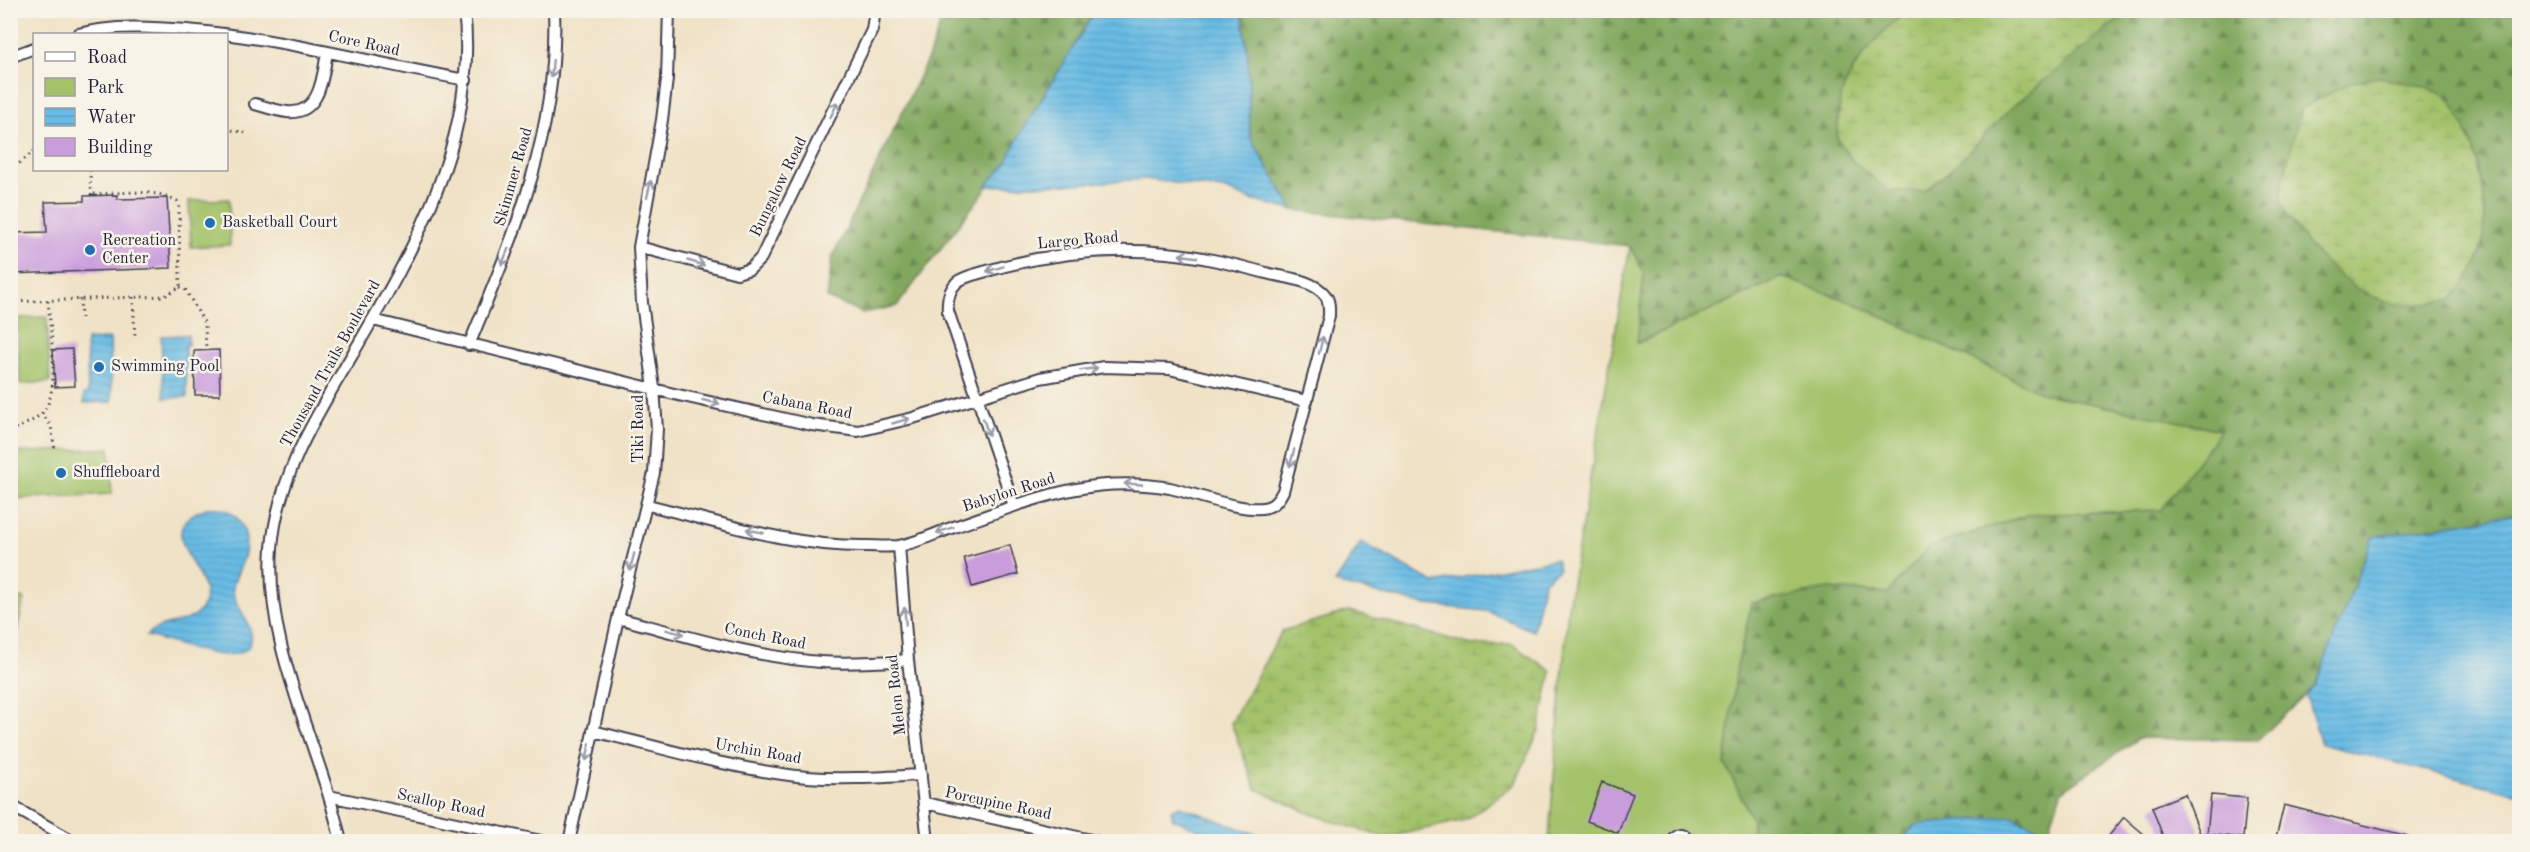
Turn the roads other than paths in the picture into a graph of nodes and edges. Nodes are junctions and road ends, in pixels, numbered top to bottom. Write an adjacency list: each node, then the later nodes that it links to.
1 (444, 10): 5 (lane)
2 (554, 10): 16 (lane, Skimmer Road, one-way to 16)
3 (669, 10): 14 (lane, Tiki Road, one-way to 3)
4 (875, 10): 14 (lane, Bungalow Road, one-way to 4)
5 (464, 13): 12 (lane, Thousand Trails Boulevard)
6 (84, 33): 7 (lane, Core Road)
7 (224, 33)
8 (228, 34): 10 (lane, Core Road)
9 (33, 48): 11 (lane)
10 (327, 52): 12 (lane, Core Road); 13 (lane)
11 (10, 57)
12 (466, 80): 15 (lane, Thousand Trails Boulevard)
13 (255, 104)
14 (639, 247): 17 (lane, Tiki Road)
15 (373, 320): 16 (lane, Cabana Road); 27 (lane, Thousand Trails Boulevard)
16 (469, 345): 17 (lane, Cabana Road)
17 (654, 388): 18 (lane, Cabana Road, one-way to 18); 20 (lane, Tiki Road)
18 (976, 398): 19 (lane, Cabana Road, one-way to 19); 19 (lane, Largo Road, one-way to 18); 21 (lane, Largo Road, one-way to 21)
19 (1307, 401): 21 (lane, Babylon Road, one-way to 21)
20 (648, 505): 22 (lane, Babylon Road, one-way to 20); 23 (lane, Tiki Road, one-way to 23)
21 (1014, 506): 22 (lane, Babylon Road, one-way to 22)
22 (899, 546): 24 (lane, Melon Road, one-way to 22)
23 (618, 618): 24 (lane, Conch Road, one-way to 24); 25 (lane, Tiki Road)
24 (908, 660): 26 (lane, Melon Road)
25 (592, 731): 26 (lane, Urchin Road); 33 (lane, Tiki Road, one-way to 33)
26 (921, 775): 28 (lane, Melon Road)
27 (329, 796): 31 (lane, Thousand Trails Boulevard); 32 (lane, Scallop Road)
28 (925, 803): 34 (lane, Melon Road); 35 (lane, Porcupine Road)
29 (10, 805): 30 (lane)
30 (75, 842)
31 (341, 842)
32 (546, 842)
33 (568, 842)
34 (928, 842)
35 (1100, 842)

